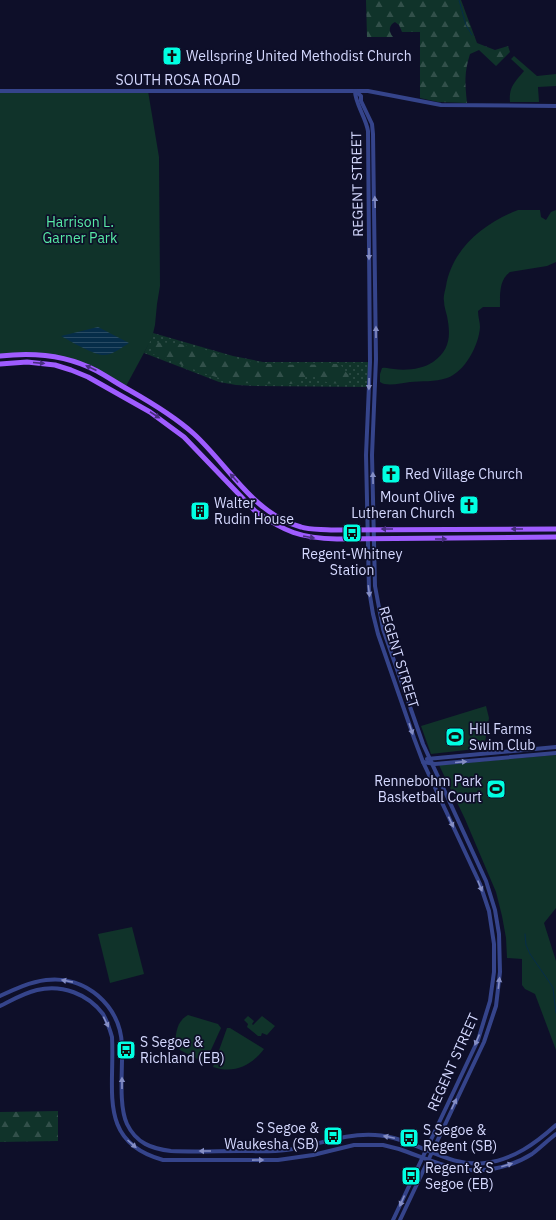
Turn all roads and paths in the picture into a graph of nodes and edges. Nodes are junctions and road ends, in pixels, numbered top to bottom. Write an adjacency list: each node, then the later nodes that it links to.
1 (0, 91): 2 (street, SOUTH ROSA ROAD)
2 (356, 91): 3 (street, SOUTH ROSA ROAD); 6 (street, REGENT STREET, one-way to 6); 7 (street, REGENT STREET, one-way to 2)
3 (556, 106)
4 (0, 356): 6 (main road, one-way to 4)
5 (0, 364): 9 (main road, one-way to 9)
6 (367, 529): 7 (main road); 9 (street, REGENT STREET)
7 (374, 529): 8 (main road, one-way to 7); 10 (street, REGENT STREET)
8 (556, 529)
9 (367, 538): 10 (main road); 15 (street, REGENT STREET, one-way to 15)
10 (374, 538): 11 (main road, one-way to 11); 14 (street, REGENT STREET)
11 (556, 538)
12 (556, 747): 14 (street)
13 (556, 753): 16 (street, one-way to 13)
14 (429, 758): 15 (street); 16 (street, REGENT STREET)
15 (423, 762): 16 (street); 18 (street, REGENT STREET, one-way to 18)
16 (432, 764): 17 (street, REGENT STREET)
17 (470, 848): 18 (street); 25 (street, REGENT STREET, one-way to 17)
18 (464, 850): 24 (street, REGENT STREET, one-way to 24)
19 (0, 996): 24 (street, one-way to 19)
20 (0, 1006): 26 (street, one-way to 26)
21 (556, 1125): 22 (street)
22 (549, 1132): 23 (street); 25 (street)
23 (555, 1137): 27 (street, one-way to 23)
24 (426, 1149): 25 (street); 26 (street, REGENT STREET)
25 (432, 1152): 27 (street, REGENT STREET)
26 (422, 1157): 27 (street); 28 (street, REGENT STREET, one-way to 28)
27 (428, 1159): 29 (street, REGENT STREET)
28 (393, 1220)
29 (400, 1220)

